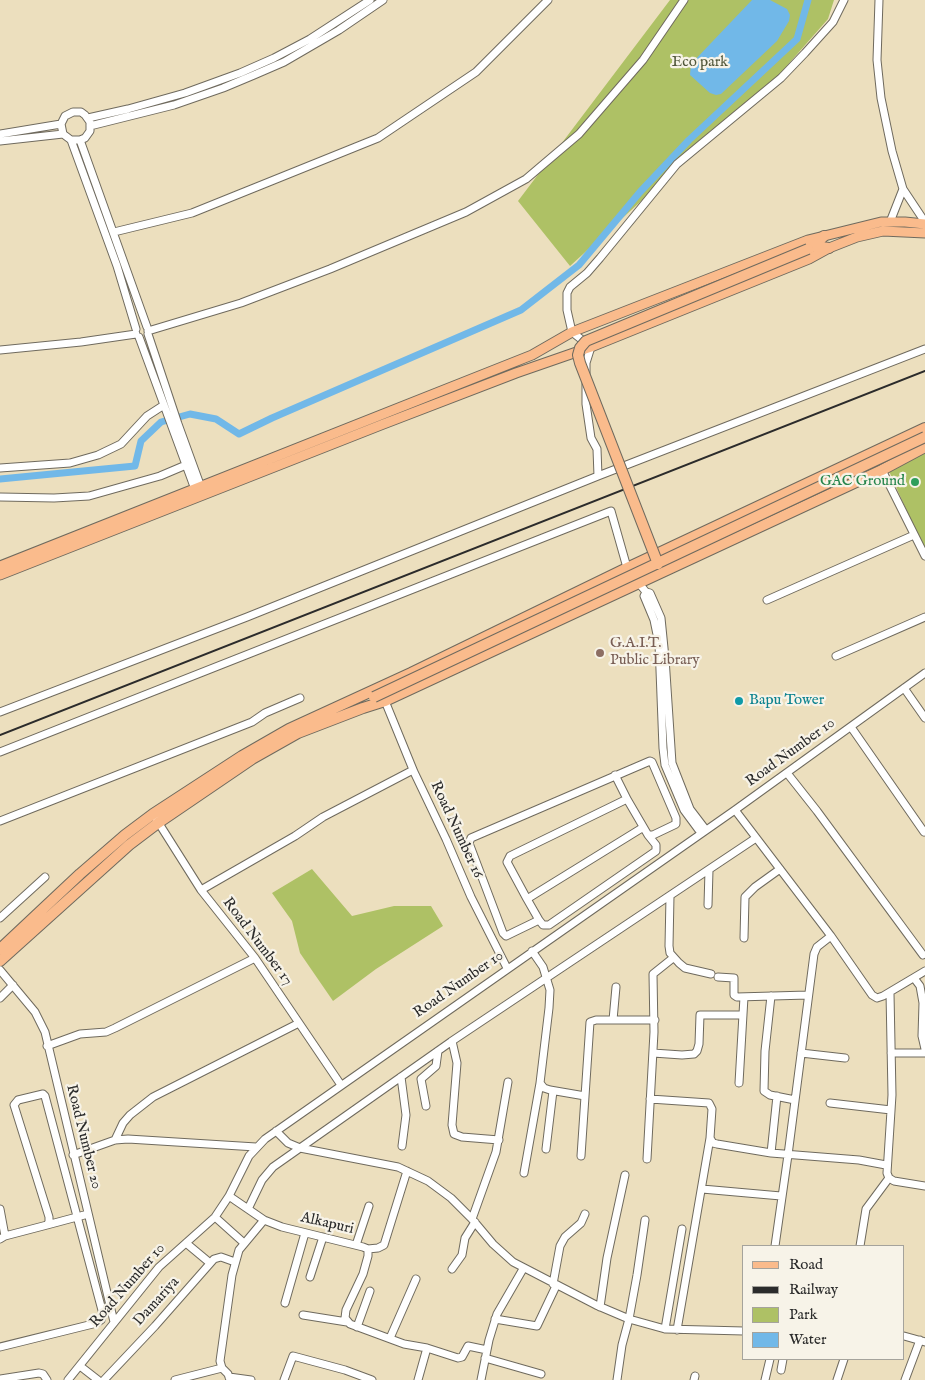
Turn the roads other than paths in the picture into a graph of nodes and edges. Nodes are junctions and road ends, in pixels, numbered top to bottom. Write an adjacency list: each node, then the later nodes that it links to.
1 (370, 0): 7 (street)
2 (383, 0): 9 (street)
3 (548, 0): 18 (street)
4 (684, 0): 23 (street)
5 (844, 0): 24 (street)
6 (879, 0): 15 (street)
7 (88, 118): 8 (street); 9 (street)
8 (61, 124): 10 (street); 11 (street)
9 (90, 126): 13 (street)
10 (0, 134)
11 (63, 134): 12 (street); 14 (street)
12 (71, 140): 13 (street); 25 (street)
13 (80, 140): 18 (street)
14 (0, 142)
15 (903, 189): 16 (street); 17 (street)
16 (890, 222): 17 (main road); 20 (main road)
17 (925, 223)
18 (114, 232): 23 (street)
19 (925, 233): 22 (main road)
20 (824, 236): 21 (highway); 24 (main road)
21 (812, 248): 22 (highway); 44 (highway, bridge)
22 (829, 248): 26 (main road)
23 (148, 331): 25 (street); 25 (street); 29 (street)
24 (572, 332): 26 (street); 38 (main road)
25 (137, 333): 28 (street); 29 (street)
26 (592, 347): 37 (street); 38 (main road)
27 (925, 349): 37 (street)
28 (0, 350)
29 (167, 407): 30 (street); 35 (street)
30 (175, 425): 34 (street); 38 (street)
31 (925, 428): 41 (highway)
32 (925, 437): 44 (highway, bridge)
33 (925, 447): 36 (highway)
34 (186, 465): 38 (street); 39 (street)
35 (0, 468)
36 (882, 470): 40 (street); 43 (highway)
37 (598, 476): 57 (street)
38 (199, 491): 45 (main road); 47 (main road)
39 (0, 497)
40 (914, 535): 42 (street); 49 (street)
41 (680, 544): 43 (highway); 46 (highway)
42 (925, 556)
43 (687, 560): 48 (highway)
44 (658, 564): 55 (highway, bridge)
45 (0, 566)
46 (627, 568): 48 (street); 55 (highway); 60 (street)
47 (0, 575)
48 (639, 582): 56 (highway); 65 (street)
49 (767, 600)
50 (925, 617): 51 (street)
51 (836, 656)
52 (925, 673): 53 (street, Road Number 10)
53 (904, 688): 58 (street); 59 (street, Road Number 10)
54 (300, 698): 69 (street)
55 (366, 700): 56 (highway); 68 (highway)
56 (385, 701): 61 (street, Road Number 16)
57 (0, 712)
58 (925, 718)
59 (851, 727): 62 (street, Road Number 10); 72 (street)
60 (0, 752)
61 (413, 770): 78 (street); 92 (street, Road Number 16)
62 (787, 773): 66 (street, Road Number 10); 88 (street)
63 (615, 775): 64 (street); 67 (street); 83 (street)
64 (627, 799): 70 (street); 80 (street)
65 (688, 810): 67 (street); 71 (street)
66 (735, 810): 71 (street, Road Number 10); 74 (street)
67 (676, 818): 73 (street)
68 (156, 819): 78 (street, Road Number 17); 86 (highway); 91 (highway)
69 (0, 821)
70 (642, 828): 73 (street); 80 (street)
71 (703, 832): 87 (street, Road Number 10)
72 (924, 832)
73 (648, 835): 83 (street)
74 (756, 838): 75 (street); 76 (street)
75 (780, 869): 84 (street); 85 (street)
76 (709, 870): 79 (street); 81 (street)
77 (45, 877): 82 (street)
78 (200, 890): 89 (street, Road Number 17)
79 (670, 896): 90 (street); 95 (street)
80 (527, 899): 83 (street)
81 (708, 905)
82 (0, 918)
83 (539, 920)
84 (830, 936): 99 (street); 100 (street)
85 (744, 938)
86 (0, 949)
87 (532, 951): 92 (street, Road Number 10); 95 (street)
88 (923, 955)
89 (255, 958): 107 (street, Road Number 17); 109 (street)
90 (674, 958): 102 (street); 106 (street)
91 (0, 960)
92 (508, 968): 120 (street, Road Number 10)
93 (0, 970): 97 (street, Road Number 20)
94 (925, 971): 96 (street)
95 (547, 978): 108 (street); 118 (street)
96 (914, 978): 99 (street); 111 (street)
97 (13, 985): 103 (street); 109 (street, Road Number 20)
98 (616, 987): 105 (street)
99 (890, 993): 114 (street)
100 (808, 995): 101 (street); 113 (street)
101 (771, 996): 102 (street); 123 (street)
102 (744, 997): 104 (street)
103 (0, 998)
104 (743, 1015): 112 (street); 119 (street)
105 (613, 1020): 106 (street); 122 (street)
106 (655, 1020): 112 (street)
107 (299, 1023): 120 (street, Road Number 17); 131 (street)
108 (452, 1041): 110 (street); 132 (street)
109 (47, 1046): 139 (street, Road Number 20)
110 (438, 1051): 116 (street); 127 (street)
111 (925, 1051): 114 (street)
112 (653, 1053): 124 (street)
113 (801, 1053): 115 (street); 125 (street)
114 (891, 1053): 128 (street)
115 (845, 1058)
116 (401, 1078): 133 (street); 135 (street)
117 (508, 1082): 132 (street)
118 (540, 1083): 121 (street); 144 (street)
119 (739, 1083)
120 (341, 1085): 129 (street, Road Number 10)
121 (553, 1091): 122 (street); 136 (street)
122 (585, 1096): 140 (street)
123 (777, 1096): 125 (street); 137 (street)
124 (650, 1099): 130 (street); 141 (street)
125 (795, 1100): 138 (street)
126 (830, 1103): 128 (street)
127 (426, 1106)
128 (891, 1110): 142 (street)
129 (276, 1131): 134 (street, Road Number 10); 135 (street)
130 (710, 1138): 137 (street); 148 (street)
131 (115, 1140): 134 (street); 139 (street)
132 (499, 1140): 160 (street)
133 (402, 1146)
134 (256, 1147): 149 (street, Road Number 10)
135 (300, 1148): 143 (street); 152 (street)
136 (546, 1148)
137 (771, 1153): 138 (street)
138 (788, 1154): 142 (street); 150 (street)
139 (74, 1155): 154 (street, Road Number 20)
140 (581, 1156)
141 (647, 1160)
142 (886, 1165): 146 (street)
143 (407, 1171): 160 (street); 171 (street)
144 (524, 1173)
145 (625, 1176): 181 (street)
146 (889, 1178): 147 (street); 170 (street)
147 (925, 1186)
148 (702, 1189): 150 (street); 189 (street)
149 (229, 1196): 152 (street, Alkapuri); 156 (street, Road Number 10)
150 (781, 1196): 169 (street)
151 (369, 1206): 168 (street)
152 (248, 1209): 158 (street, Alkapuri)
153 (0, 1210): 164 (street)
154 (88, 1214): 157 (street); 185 (street, Road Number 20)
155 (585, 1214): 178 (street)
156 (215, 1216): 166 (street, Road Number 10); 167 (street)
157 (78, 1217): 161 (street); 161 (street); 194 (street)
158 (264, 1220): 163 (street, Alkapuri); 167 (street)
159 (645, 1220): 184 (street)
160 (474, 1221): 174 (street); 175 (street)
161 (47, 1225): 164 (street)
162 (682, 1229): 188 (street)
163 (305, 1233): 165 (street, Alkapuri); 180 (street)
164 (2, 1238)
165 (324, 1238): 168 (street, Alkapuri); 176 (street)
166 (186, 1243): 173 (street); 185 (street, Road Number 10)
167 (244, 1243): 172 (street)
168 (356, 1245): 171 (street, Alkapuri)
169 (775, 1245)
170 (860, 1245)
171 (368, 1250): 186 (street, Alkapuri)
172 (235, 1262): 173 (street); 201 (street)
173 (210, 1263): 209 (street, Damariya)
174 (523, 1268): 178 (street); 183 (street)
175 (452, 1269)
176 (310, 1277)
177 (416, 1280): 192 (street)
178 (554, 1285): 181 (street); 183 (street)
179 (370, 1292): 187 (street)
180 (285, 1303)
181 (600, 1307): 184 (street)
182 (303, 1315): 186 (street)
183 (495, 1319): 196 (street)
184 (629, 1319): 188 (street); 216 (street)
185 (114, 1322): 200 (street, Road Number 10)
186 (347, 1322): 187 (street)
187 (357, 1327): 192 (street)
188 (665, 1329): 189 (street)
189 (677, 1330): 190 (street)
190 (742, 1331)
191 (905, 1336): 193 (street)
192 (388, 1338): 195 (street)
193 (923, 1341): 219 (street)
194 (0, 1347)
195 (427, 1348): 196 (street); 214 (street)
196 (486, 1354): 203 (street); 215 (street)
197 (770, 1360): 217 (street)
198 (783, 1360): 202 (street)
199 (844, 1360): 218 (street)
200 (80, 1366): 207 (street, Road Number 10); 208 (street)
201 (222, 1368): 205 (street); 210 (street)
202 (781, 1370)
203 (542, 1374)
204 (0, 1379): 206 (street)
205 (230, 1379): 211 (street)
206 (47, 1380)
207 (68, 1380)
208 (98, 1380)
209 (104, 1380)
210 (175, 1380)
211 (251, 1380)
212 (284, 1380): 213 (street)
213 (372, 1380)
214 (418, 1380)
215 (481, 1380)
216 (618, 1380)
217 (765, 1380)
218 (837, 1380)
219 (905, 1380)

